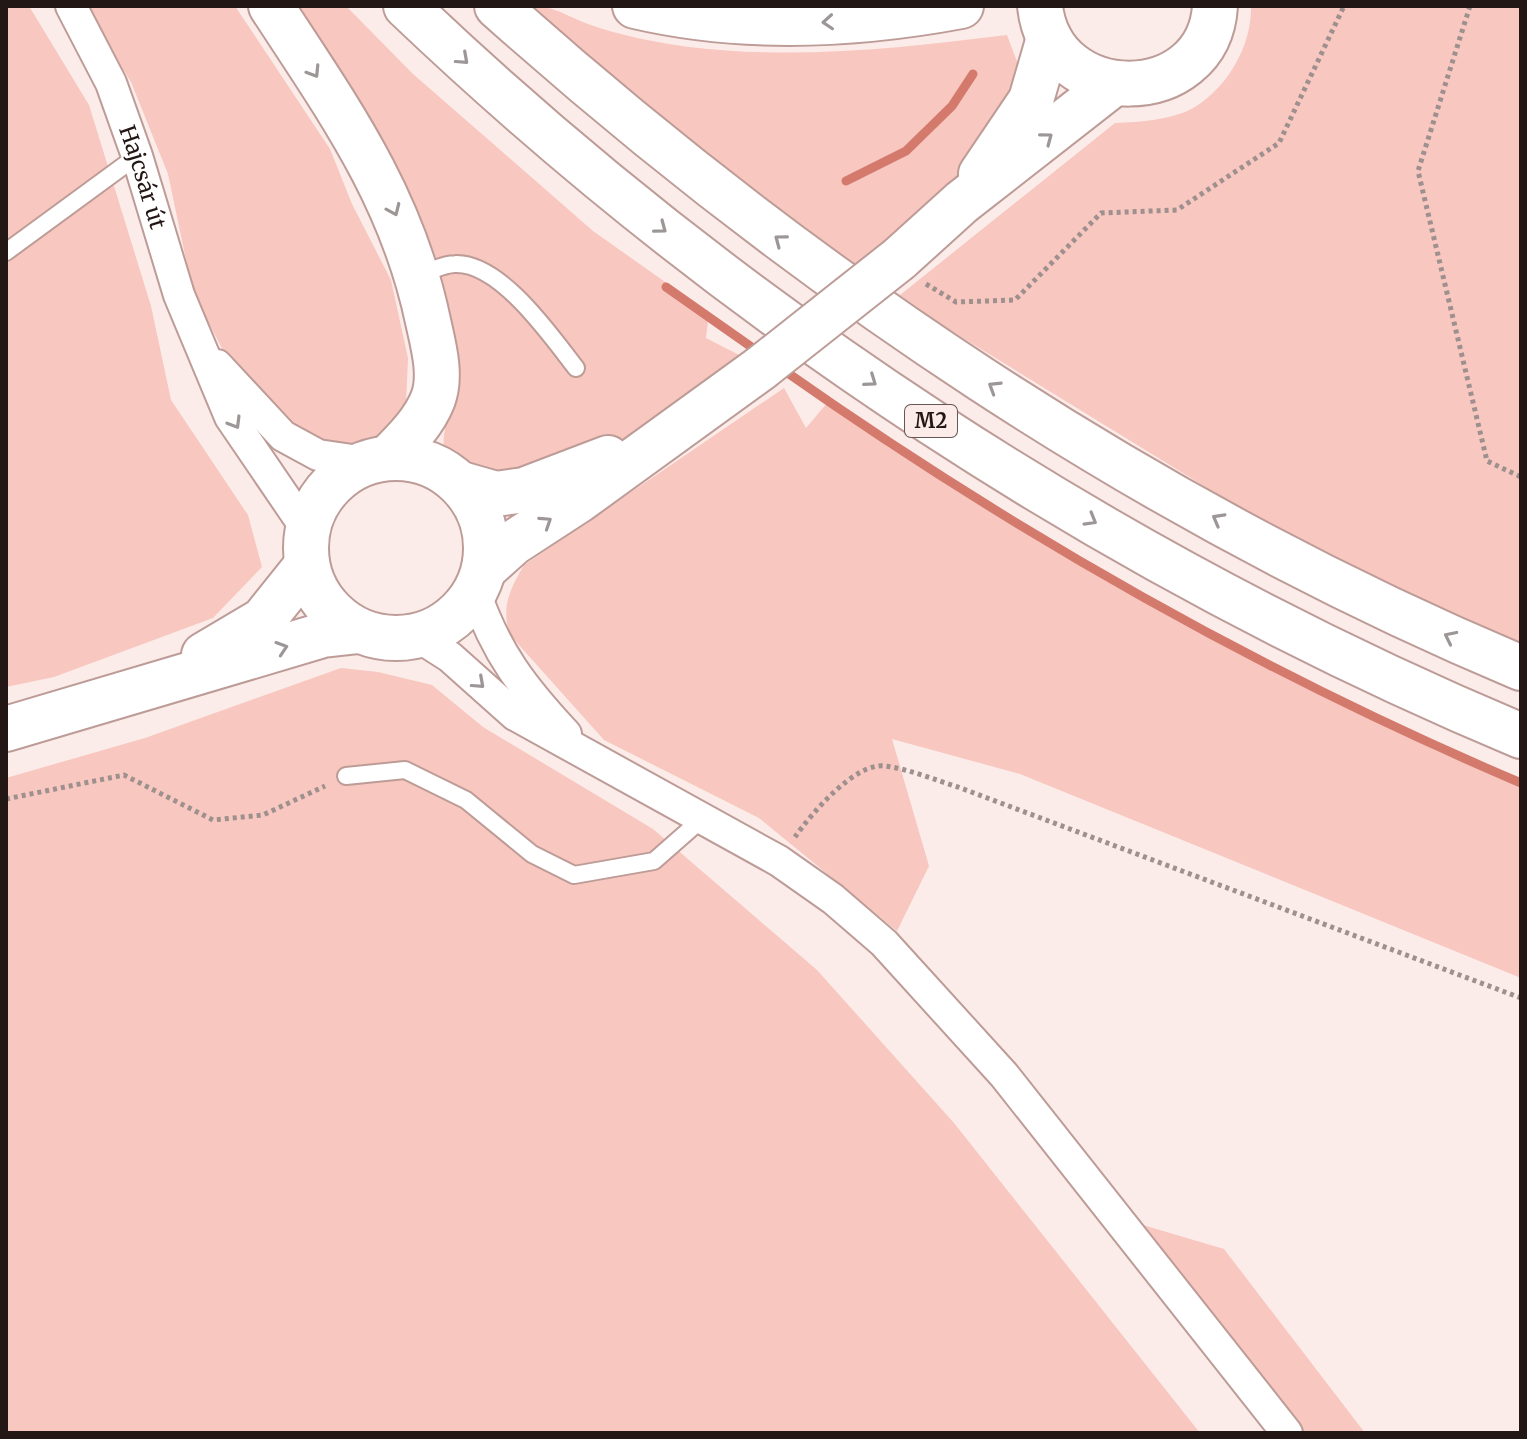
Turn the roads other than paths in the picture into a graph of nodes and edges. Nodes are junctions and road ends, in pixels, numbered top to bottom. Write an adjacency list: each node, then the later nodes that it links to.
1 (71, 6): 10 (street, Hajcsár út)
2 (271, 6): 13 (main road, one-way to 13)
3 (406, 6): 26 (main road, M2, one-way to 26)
4 (497, 6): 23 (main road, one-way to 4)
5 (635, 6): 6 (main road, one-way to 5)
6 (961, 6)
7 (1215, 6): 9 (main road)
8 (1045, 22): 9 (main road); 11 (main road)
9 (1113, 84): 11 (main road, one-way to 9)
10 (137, 156): 12 (lane); 14 (street, Hajcsár út)
11 (962, 202): 16 (main road, bridge)
12 (6, 252)
13 (418, 275): 15 (lane); 17 (main road)
14 (205, 351): 17 (street, Hajcsár út); 19 (street, Hajcsár út, one-way to 19)
15 (576, 368)
16 (666, 435): 18 (main road); 20 (main road, one-way to 16)
17 (377, 460): 18 (main road); 19 (main road)
18 (461, 484): 20 (main road)
19 (307, 548): 21 (main road); 24 (main road)
20 (480, 581): 22 (main road); 27 (street)
21 (359, 631): 22 (main road); 24 (main road, one-way to 21)
22 (417, 636): 27 (street, one-way to 27)
23 (1521, 668)
24 (127, 694): 25 (main road)
25 (6, 729)
26 (1521, 736)
27 (589, 759): 29 (street)
28 (346, 776): 29 (lane)
29 (703, 818): 30 (street)
30 (1287, 1433)

